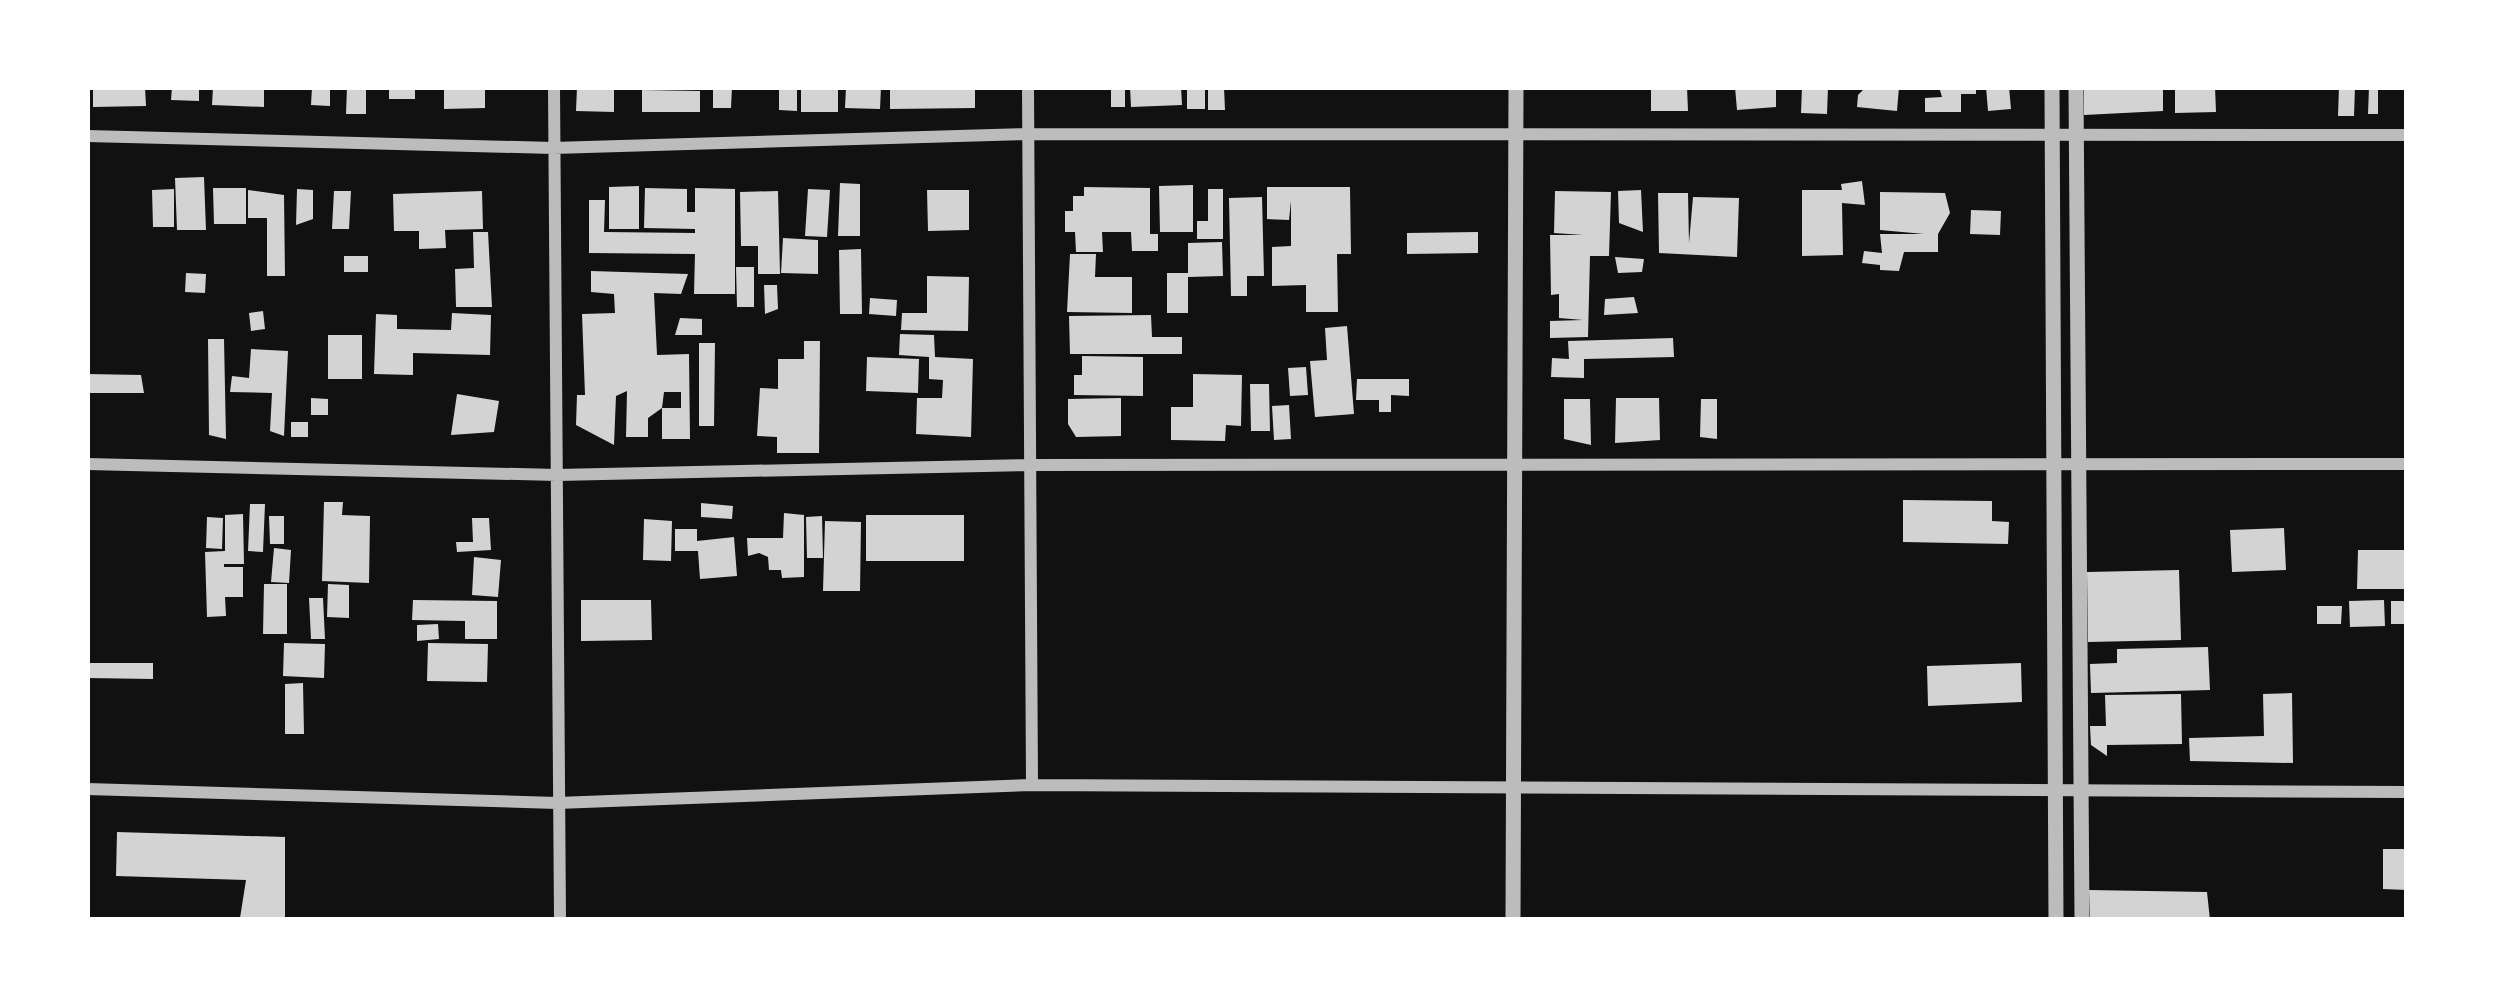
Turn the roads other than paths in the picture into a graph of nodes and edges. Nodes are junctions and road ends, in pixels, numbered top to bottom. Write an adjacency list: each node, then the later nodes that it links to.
1 (554, 87): 12 (street)
2 (1028, 87): 6 (street)
3 (1516, 87): 7 (street)
4 (2052, 87): 8 (street)
5 (2076, 87): 9 (street)
6 (1028, 134): 7 (street); 12 (street); 18 (street)
7 (1516, 135): 8 (street); 14 (street)
8 (2052, 135): 9 (street); 15 (street)
9 (2075, 135): 10 (street); 16 (street)
10 (2407, 135)
11 (87, 136): 12 (street)
12 (553, 148): 19 (street)
13 (87, 464): 19 (street)
14 (1516, 464): 15 (street); 18 (street); 21 (street)
15 (2054, 464): 16 (street); 23 (street)
16 (2080, 464): 17 (street); 25 (street)
17 (2407, 464)
18 (1029, 465): 19 (street); 20 (street)
19 (557, 475): 26 (street)
20 (1032, 784): 21 (street); 26 (street)
21 (1512, 787): 23 (street); 28 (street)
22 (87, 789): 26 (street)
23 (2056, 793): 25 (street); 29 (street)
24 (2407, 793): 25 (street)
25 (2083, 794): 30 (street)
26 (557, 803): 27 (street)
27 (560, 920)
28 (1514, 920)
29 (2056, 920)
30 (2083, 920)

